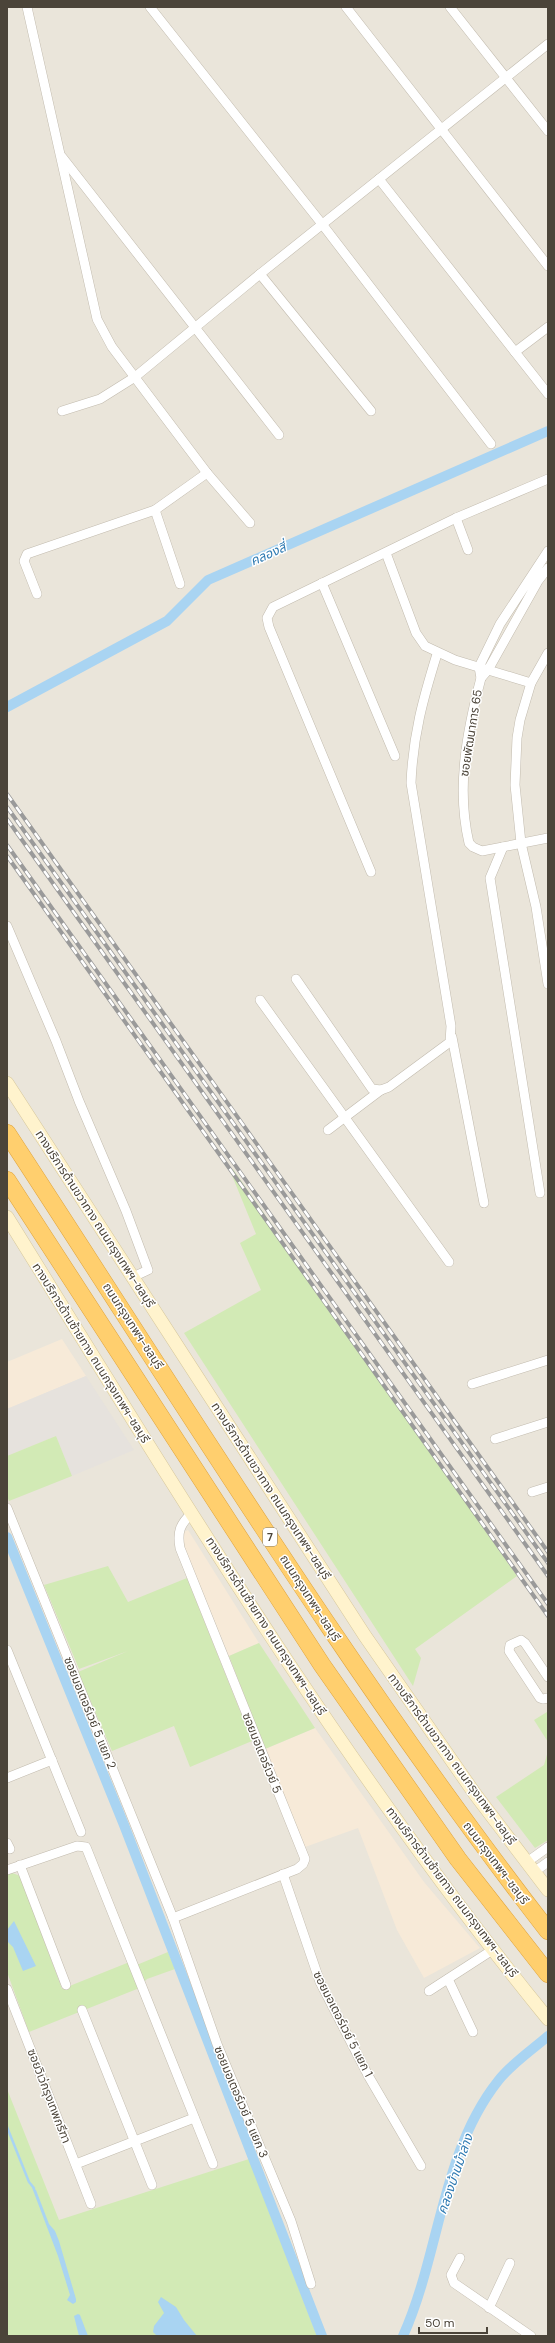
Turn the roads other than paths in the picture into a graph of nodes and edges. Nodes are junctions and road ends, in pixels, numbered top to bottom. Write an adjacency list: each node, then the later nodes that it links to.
1 (27, 7): 9 (street)
2 (150, 7): 11 (street)
3 (346, 7): 7 (street)
4 (450, 7): 6 (street)
5 (548, 44): 6 (street)
6 (507, 79): 7 (street); 8 (street)
7 (441, 130): 10 (street); 12 (street)
8 (548, 131)
9 (61, 156): 15 (street); 17 (street)
10 (378, 179): 11 (street); 16 (street)
11 (322, 224): 13 (street); 22 (street)
12 (548, 266)
13 (260, 274): 15 (street); 20 (street)
14 (548, 327): 16 (street)
15 (195, 329): 17 (street); 21 (street)
16 (515, 352): 18 (street)
17 (135, 377): 19 (street); 23 (street)
18 (548, 394)
19 (62, 411)
20 (371, 411)
21 (279, 435)
22 (491, 444)
23 (207, 473): 25 (street); 27 (street)
24 (548, 479): 26 (street)
25 (155, 510): 33 (street); 34 (street)
26 (456, 518): 28 (street); 30 (street)
27 (250, 523)
28 (468, 550)
29 (548, 551): 37 (street)
30 (386, 553): 32 (street); 36 (street)
31 (548, 568): 37 (street)
32 (322, 583): 39 (street); 43 (street)
33 (180, 584)
34 (37, 594)
35 (548, 653): 38 (street)
36 (437, 654): 37 (street); 48 (street)
37 (484, 668): 38 (street); 42 (street, ซอยพัฒนาการ 65)
38 (531, 683): 41 (street)
39 (395, 756)
40 (548, 838): 41 (street)
41 (521, 843): 42 (street); 46 (street)
42 (503, 847): 55 (street)
43 (371, 872)
44 (7, 926): 59 (street)
45 (296, 979): 50 (street)
46 (548, 984)
47 (260, 1000): 51 (street)
48 (452, 1037): 50 (street); 56 (street)
49 (7, 1083): 59 (main road, ทางบริการด้านขวาทาง ถนนกรุงเทพฯ-ชลบุรี)
50 (381, 1090): 51 (street)
51 (344, 1118): 52 (street); 58 (street)
52 (328, 1130)
53 (7, 1133): 83 (highway, ถนนกรุงเทพฯ-ชลบุรี / 7)
54 (7, 1180): 85 (highway, 7)
55 (540, 1193)
56 (484, 1203)
57 (7, 1218): 67 (main road, ทางบริการด้านซ้ายทาง ถนนกรุงเทพฯ-ชลบุรี)
58 (449, 1262)
59 (133, 1277): 75 (main road, ทางบริการด้านขวาทาง ถนนกรุงเทพฯ-ชลบุรี)
60 (548, 1360): 61 (street)
61 (472, 1384)
62 (548, 1422): 63 (street)
63 (495, 1439)
64 (548, 1487): 65 (street)
65 (532, 1492)
66 (7, 1508): 82 (street, ซอยมอเตอร์เวย์ 5 แยก 2)
67 (192, 1513): 80 (street, ซอยมอเตอร์เวย์ 5); 84 (main road, ทางบริการด้านซ้ายทาง ถนนกรุงเทพฯ-ชลบุรี)
68 (7, 1650): 71 (street)
69 (548, 1677): 70 (street)
70 (548, 1698)
71 (52, 1760): 72 (street); 73 (street)
72 (7, 1778)
73 (81, 1832)
74 (548, 1847): 75 (street)
75 (527, 1862): 79 (main road, ทางบริการด้านขวาทาง ถนนกรุงเทพฯ-ชลบุรี)
76 (548, 1862): 79 (street)
77 (20, 1865): 78 (street); 87 (street); 93 (street)
78 (7, 1870)
79 (534, 1872): 81 (main road, ทางบริการด้านขวาทาง ถนนกรุงเทพฯ-ชลบุรี)
80 (283, 1874): 82 (street, ซอยมอเตอร์เวย์ 5); 97 (street, ซอยมอเตอร์เวย์ 5 แยก 1)
81 (548, 1890)
82 (173, 1918): 102 (street, ซอยมอเตอร์เวย์ 5 แยก 3)
83 (548, 1932)
84 (494, 1949): 86 (street); 91 (main road, ทางบริการด้านซ้ายทาง ถนนกรุงเทพฯ-ชลบุรี)
85 (548, 1974)
86 (448, 1979): 89 (street); 92 (street)
87 (66, 1986)
88 (7, 1989): 95 (street, ซอยวิเว่กรุงเทพกรีฑา)
89 (429, 1991)
90 (82, 2010): 94 (street)
91 (548, 2019)
92 (473, 2032)
93 (194, 2118): 94 (street); 96 (street)
94 (134, 2141): 95 (street); 98 (street)
95 (76, 2164): 99 (street, ซอยวิเว่กรุงเทพกรีฑา)
96 (213, 2164)
97 (421, 2166)
98 (152, 2185)
99 (91, 2204)
100 (460, 2258): 103 (street)
101 (510, 2263): 103 (street)
102 (311, 2284)
103 (489, 2308): 104 (street)
104 (531, 2336)

